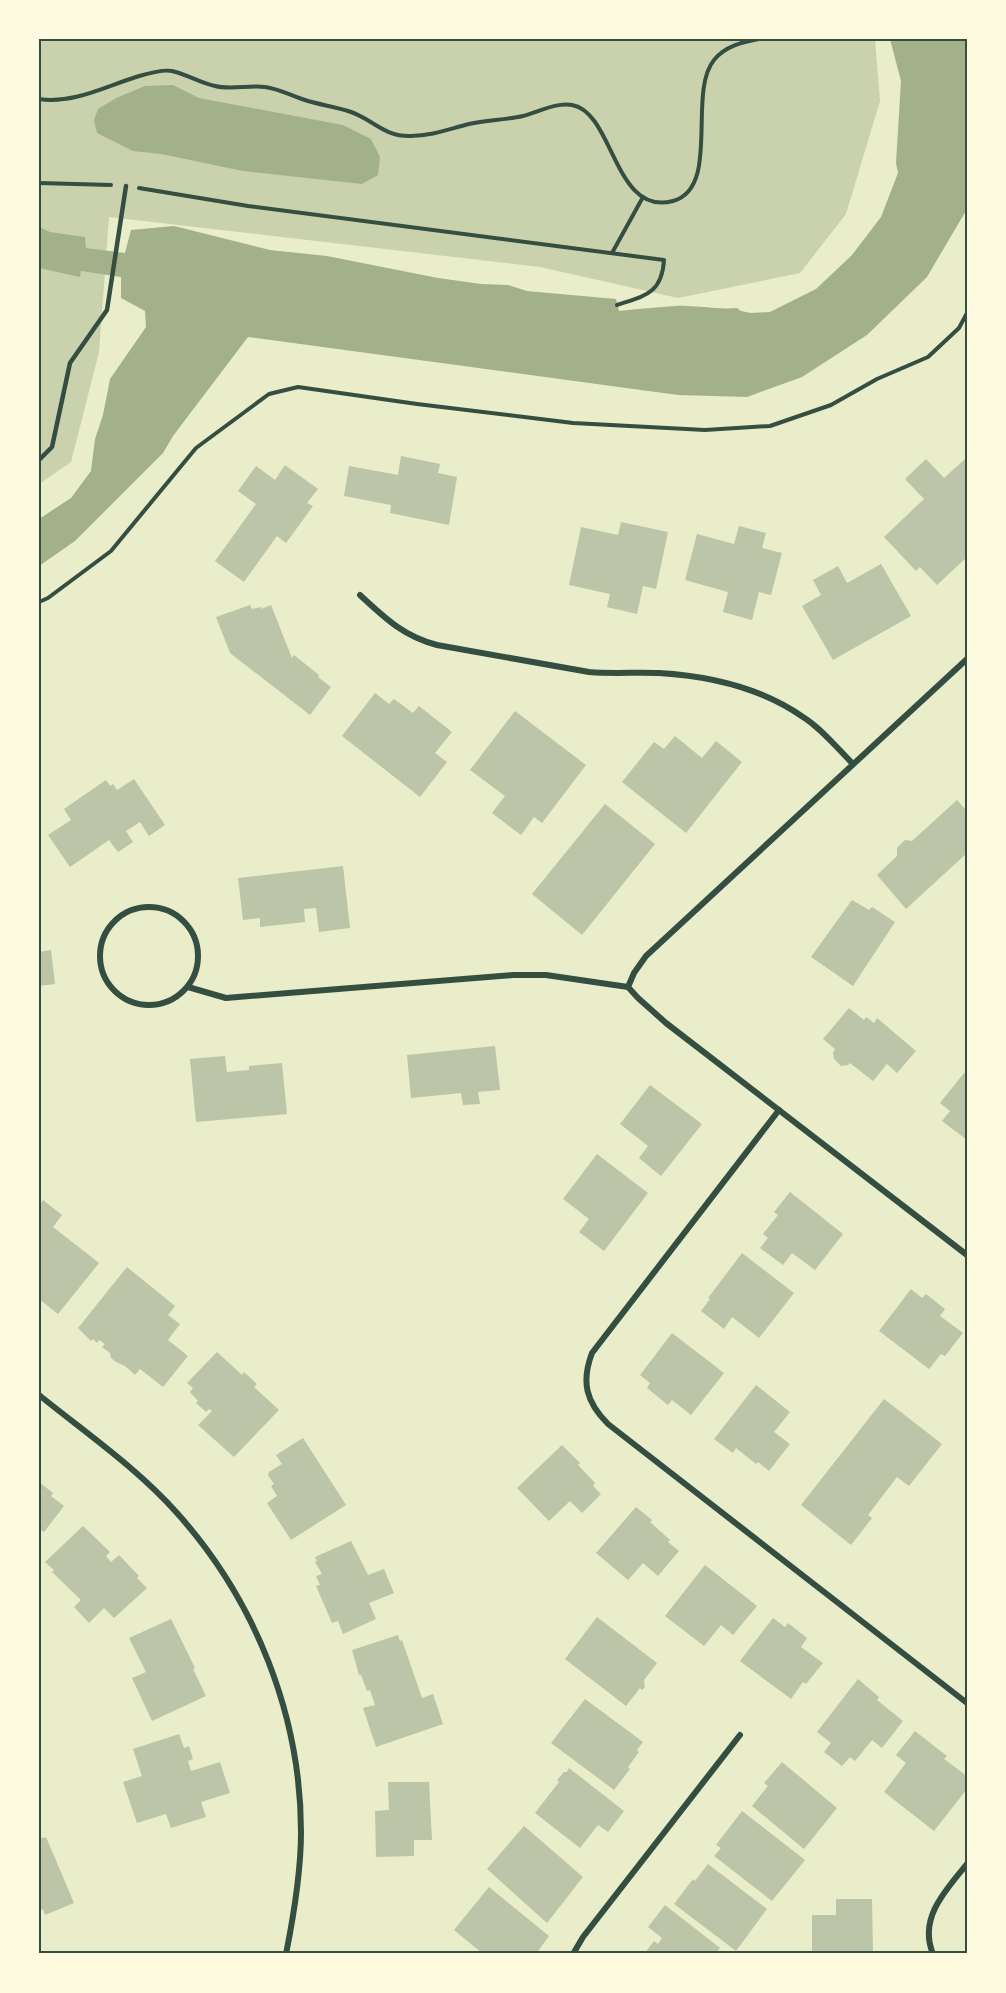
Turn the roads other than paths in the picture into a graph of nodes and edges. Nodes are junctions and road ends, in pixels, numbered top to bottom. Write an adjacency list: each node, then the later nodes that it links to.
1 (126, 186): 2 (lane)
2 (39, 460)
3 (360, 595): 5 (street)
4 (967, 659): 5 (street)
5 (853, 764): 7 (street)
6 (188, 987): 6 (street); 7 (street)
7 (628, 987): 8 (street)
8 (779, 1110): 9 (street); 11 (street)
9 (967, 1255)
10 (39, 1395): 14 (street)
11 (967, 1703)
12 (740, 1735): 15 (street)
13 (967, 1864): 16 (street)
14 (286, 1954)
15 (573, 1954)
16 (933, 1954)

